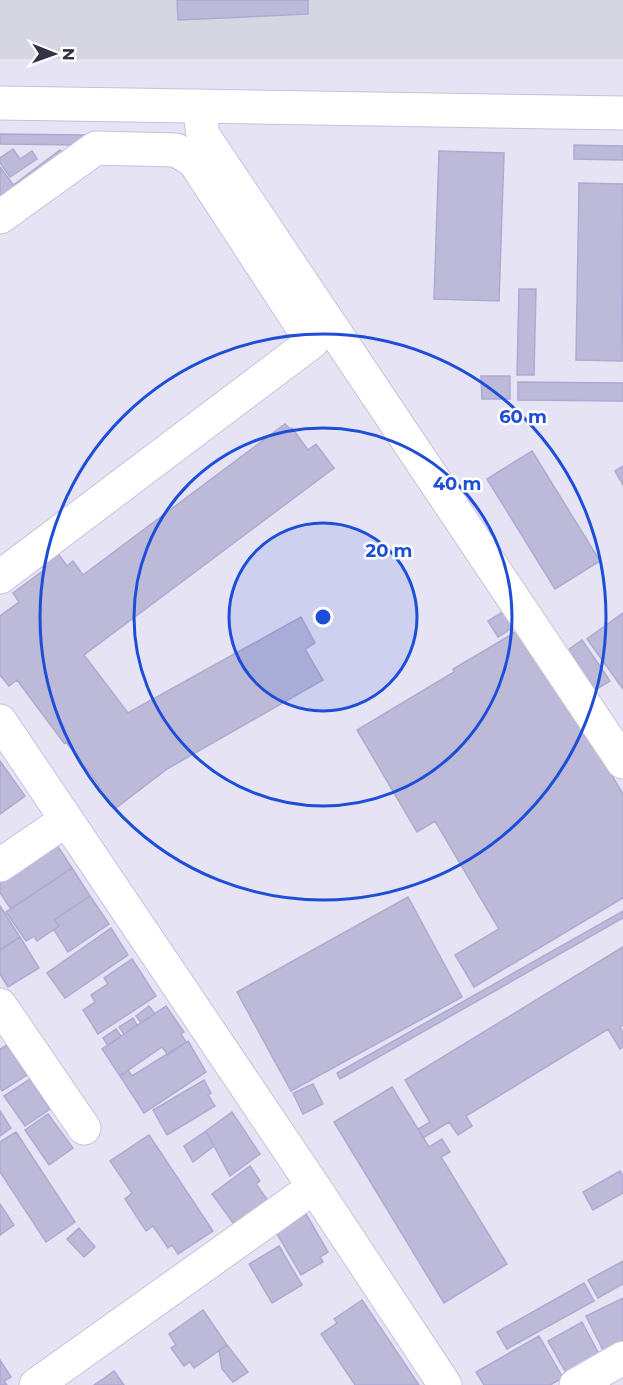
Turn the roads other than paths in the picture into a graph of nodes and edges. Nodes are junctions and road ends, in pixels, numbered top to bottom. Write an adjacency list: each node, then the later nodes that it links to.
1 (0, 103): 3 (street)
2 (623, 112): 3 (street)
3 (192, 130): 4 (street); 5 (street); 7 (street)
4 (0, 217)
5 (0, 577)
6 (0, 721): 8 (street)
7 (623, 762)
8 (66, 820): 9 (street); 12 (street)
9 (0, 866)
10 (0, 1005): 11 (street)
11 (84, 1128)
12 (314, 1187): 14 (street); 15 (street)
13 (623, 1358): 16 (street)
14 (36, 1385)
15 (445, 1385)
16 (576, 1385)

